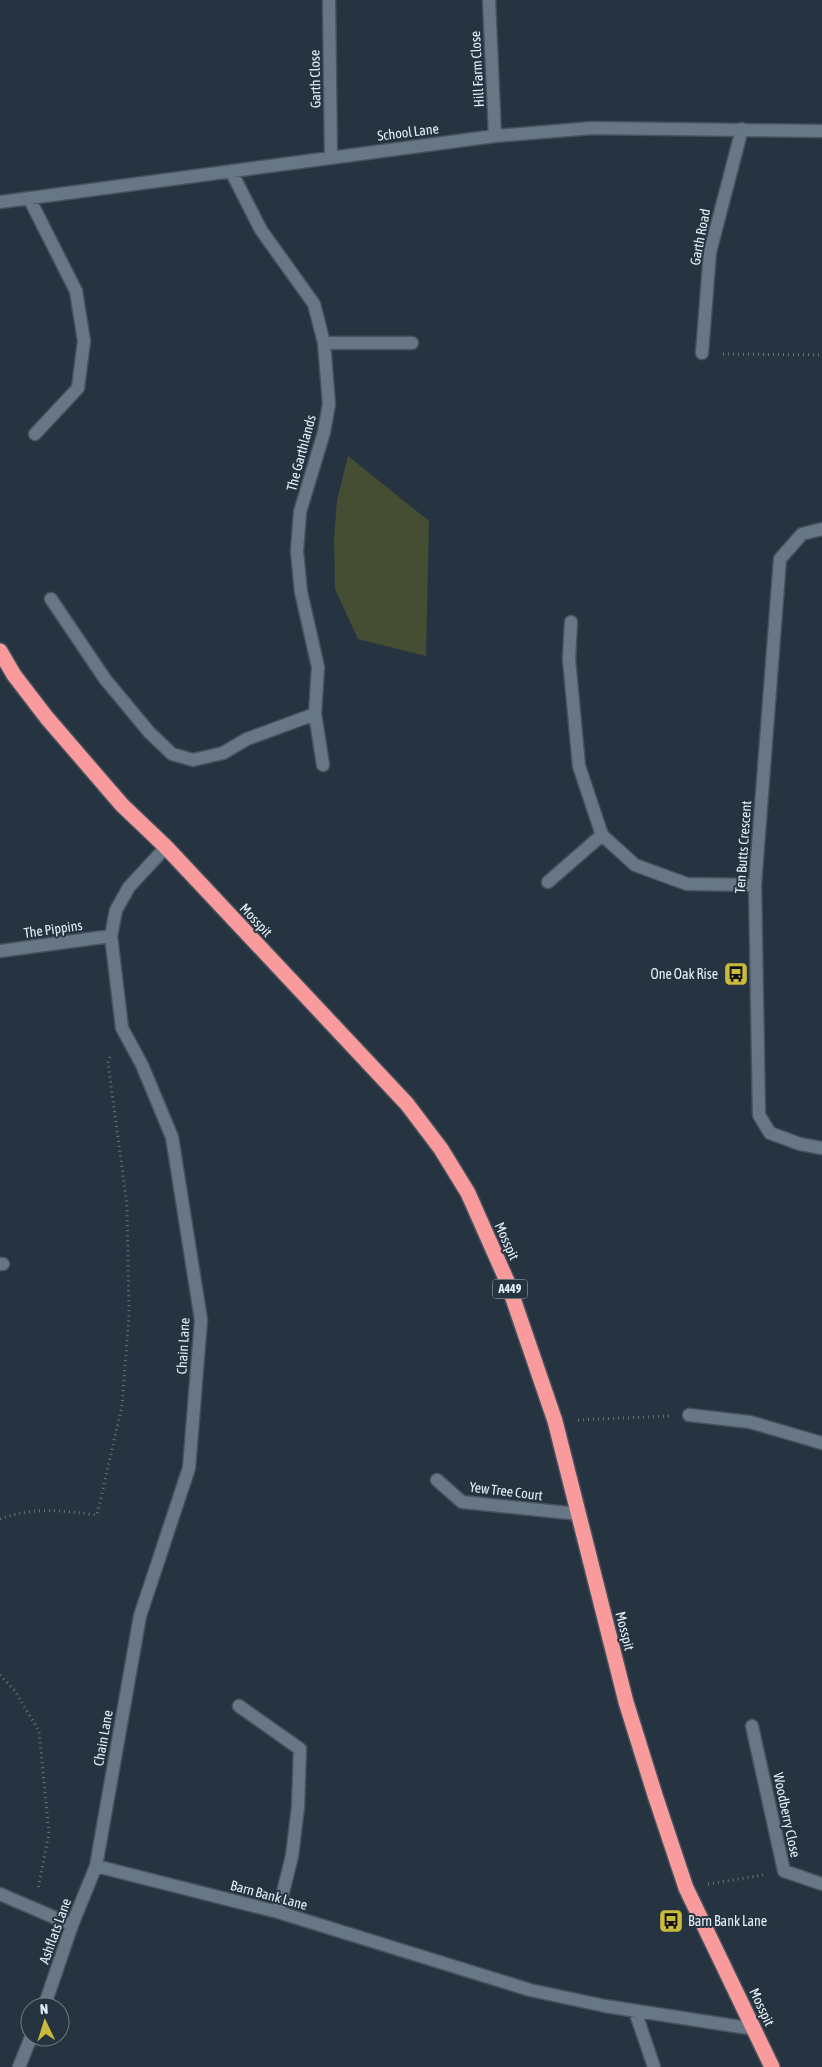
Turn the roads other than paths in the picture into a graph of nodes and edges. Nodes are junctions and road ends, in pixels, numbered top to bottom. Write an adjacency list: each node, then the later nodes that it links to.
1 (329, 0): 6 (street, Garth Close)
2 (490, 0): 5 (street, Hill Farm Close)
3 (742, 129): 4 (street, School Lane); 5 (street, School Lane); 12 (street, Garth Road)
4 (822, 131)
5 (496, 136): 6 (street, School Lane)
6 (331, 157): 7 (street, School Lane)
7 (231, 171): 8 (street, School Lane); 10 (street, The Garthlands)
8 (29, 198): 9 (street, School Lane); 13 (street)
9 (0, 202)
10 (324, 343): 11 (street); 18 (street, The Garthlands)
11 (412, 343)
12 (702, 353)
13 (35, 434)
14 (822, 529): 23 (street, Ten Butts Crescent)
15 (51, 599): 18 (street)
16 (570, 622): 20 (street)
17 (0, 651): 21 (highway, Mosspit / A449)
18 (315, 714): 19 (street, The Garthlands)
19 (323, 765)
20 (602, 835): 22 (street); 23 (street)
21 (166, 847): 24 (street, Chain Lane); 30 (highway, Mosspit / A449)
22 (548, 882)
23 (755, 884): 26 (street, Ten Butts Crescent)
24 (111, 936): 25 (street, The Pippins); 33 (street, Chain Lane)
25 (0, 951)
26 (822, 1148)
27 (689, 1415): 28 (street)
28 (822, 1443)
29 (437, 1480): 30 (street, Yew Tree Court)
30 (579, 1514): 40 (highway, Mosspit / A449)
31 (239, 1706): 36 (street)
32 (752, 1726): 34 (street, Woodberry Close)
33 (96, 1866): 36 (street, Barn Bank Lane); 37 (street, Ashflats Lane)
34 (822, 1884)
35 (0, 1894): 37 (street)
36 (278, 1912): 39 (street, Barn Bank Lane)
37 (72, 1925): 38 (street, Ashflats Lane)
38 (47, 1997)
39 (636, 2011): 40 (street, Barn Bank Lane); 43 (street)
40 (754, 2029): 44 (highway, Mosspit / A449)
41 (28, 2047): 42 (street)
42 (19, 2067)
43 (654, 2067)
44 (772, 2067)

